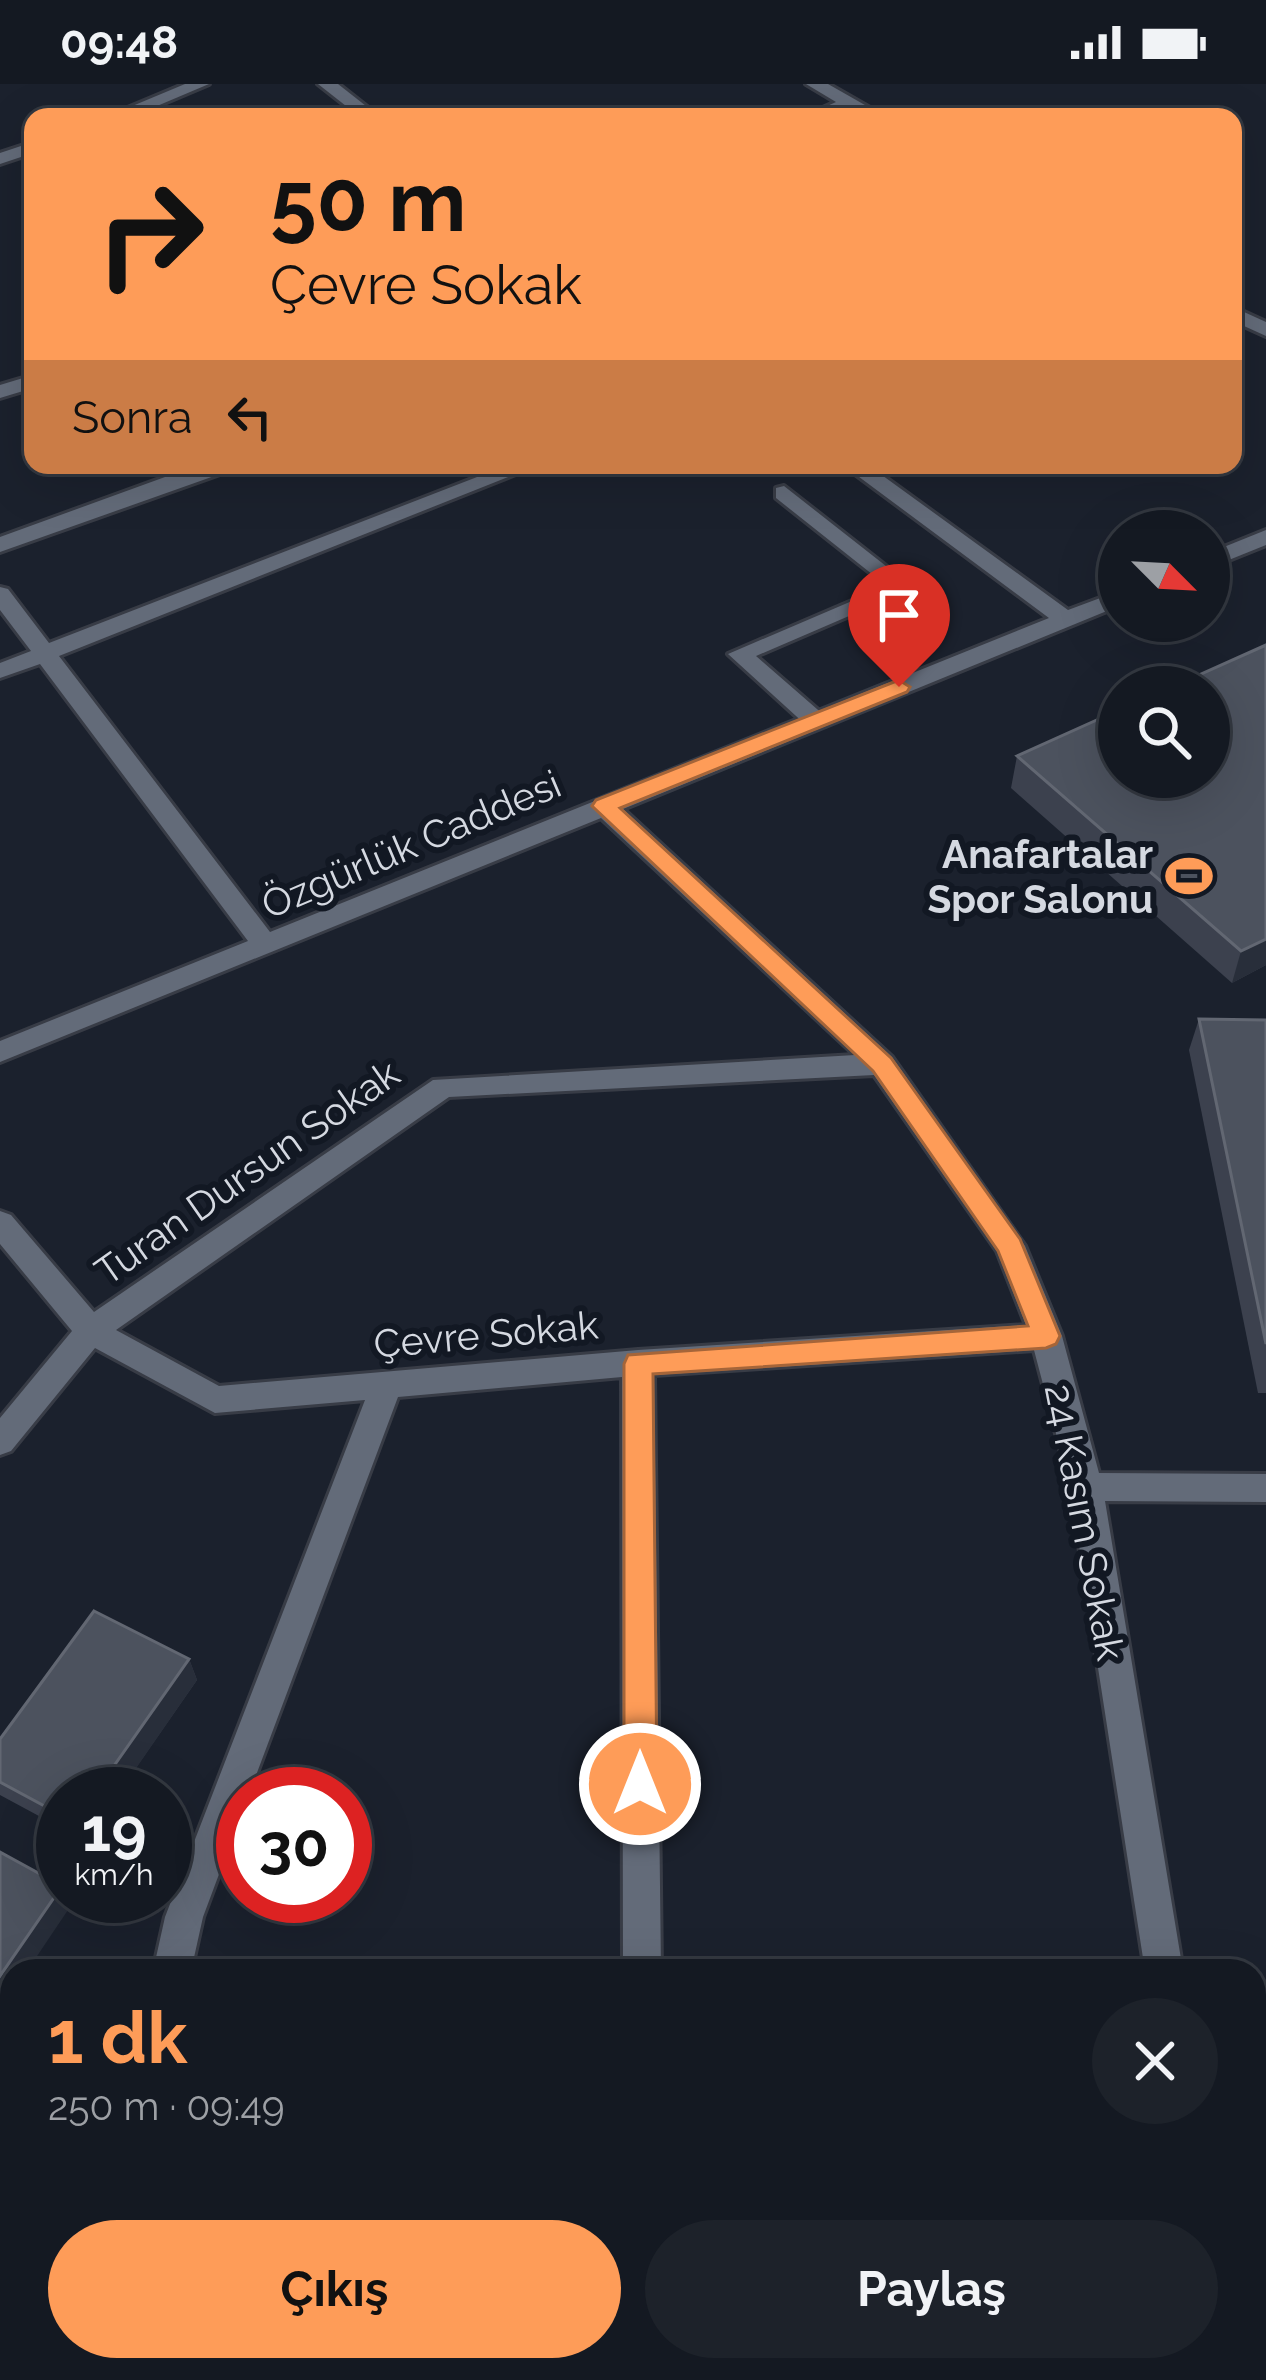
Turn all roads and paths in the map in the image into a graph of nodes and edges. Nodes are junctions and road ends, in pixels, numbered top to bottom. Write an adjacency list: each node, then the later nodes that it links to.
1 (200, 84): 5 (street)
2 (327, 84): 6 (street)
3 (815, 84): 4 (street)
4 (851, 102): 7 (street); 8 (street)
5 (138, 108)
6 (359, 108)
7 (835, 108)
8 (861, 108)
9 (198, 474): 14 (street)
10 (504, 474): 19 (street)
11 (866, 474): 18 (street)
12 (784, 493): 21 (street)
13 (1262, 543): 15 (street)
14 (0, 545)
15 (1230, 554)
16 (0, 594): 19 (street)
17 (1098, 607): 18 (street, Özgürlük Caddesi)
18 (1066, 620): 21 (street, Özgürlük Caddesi)
19 (48, 653): 20 (street); 23 (street)
20 (0, 670)
21 (816, 721): 22 (street, Özgürlük Caddesi)
22 (604, 806): 23 (street, Özgürlük Caddesi); 25 (street, 24 Kasım Sokak)
23 (266, 946): 24 (street, Özgürlük Caddesi)
24 (0, 1052)
25 (882, 1064): 27 (street, Turan Dursun Sokak); 28 (street, 24 Kasım Sokak)
26 (0, 1223): 27 (street, Çevre Sokak)
27 (92, 1330): 30 (street, Çevre Sokak); 31 (street, Turan Dursun Sokak)
28 (1046, 1336): 29 (street, Çevre Sokak); 32 (street, 24 Kasım Sokak)
29 (638, 1364): 30 (street, Çevre Sokak); 35 (street)
30 (387, 1383): 34 (street)
31 (0, 1441)
32 (1086, 1487): 33 (street); 36 (street, 24 Kasım Sokak)
33 (1266, 1488)
34 (175, 1959)
35 (642, 1959)
36 (1162, 1959)

